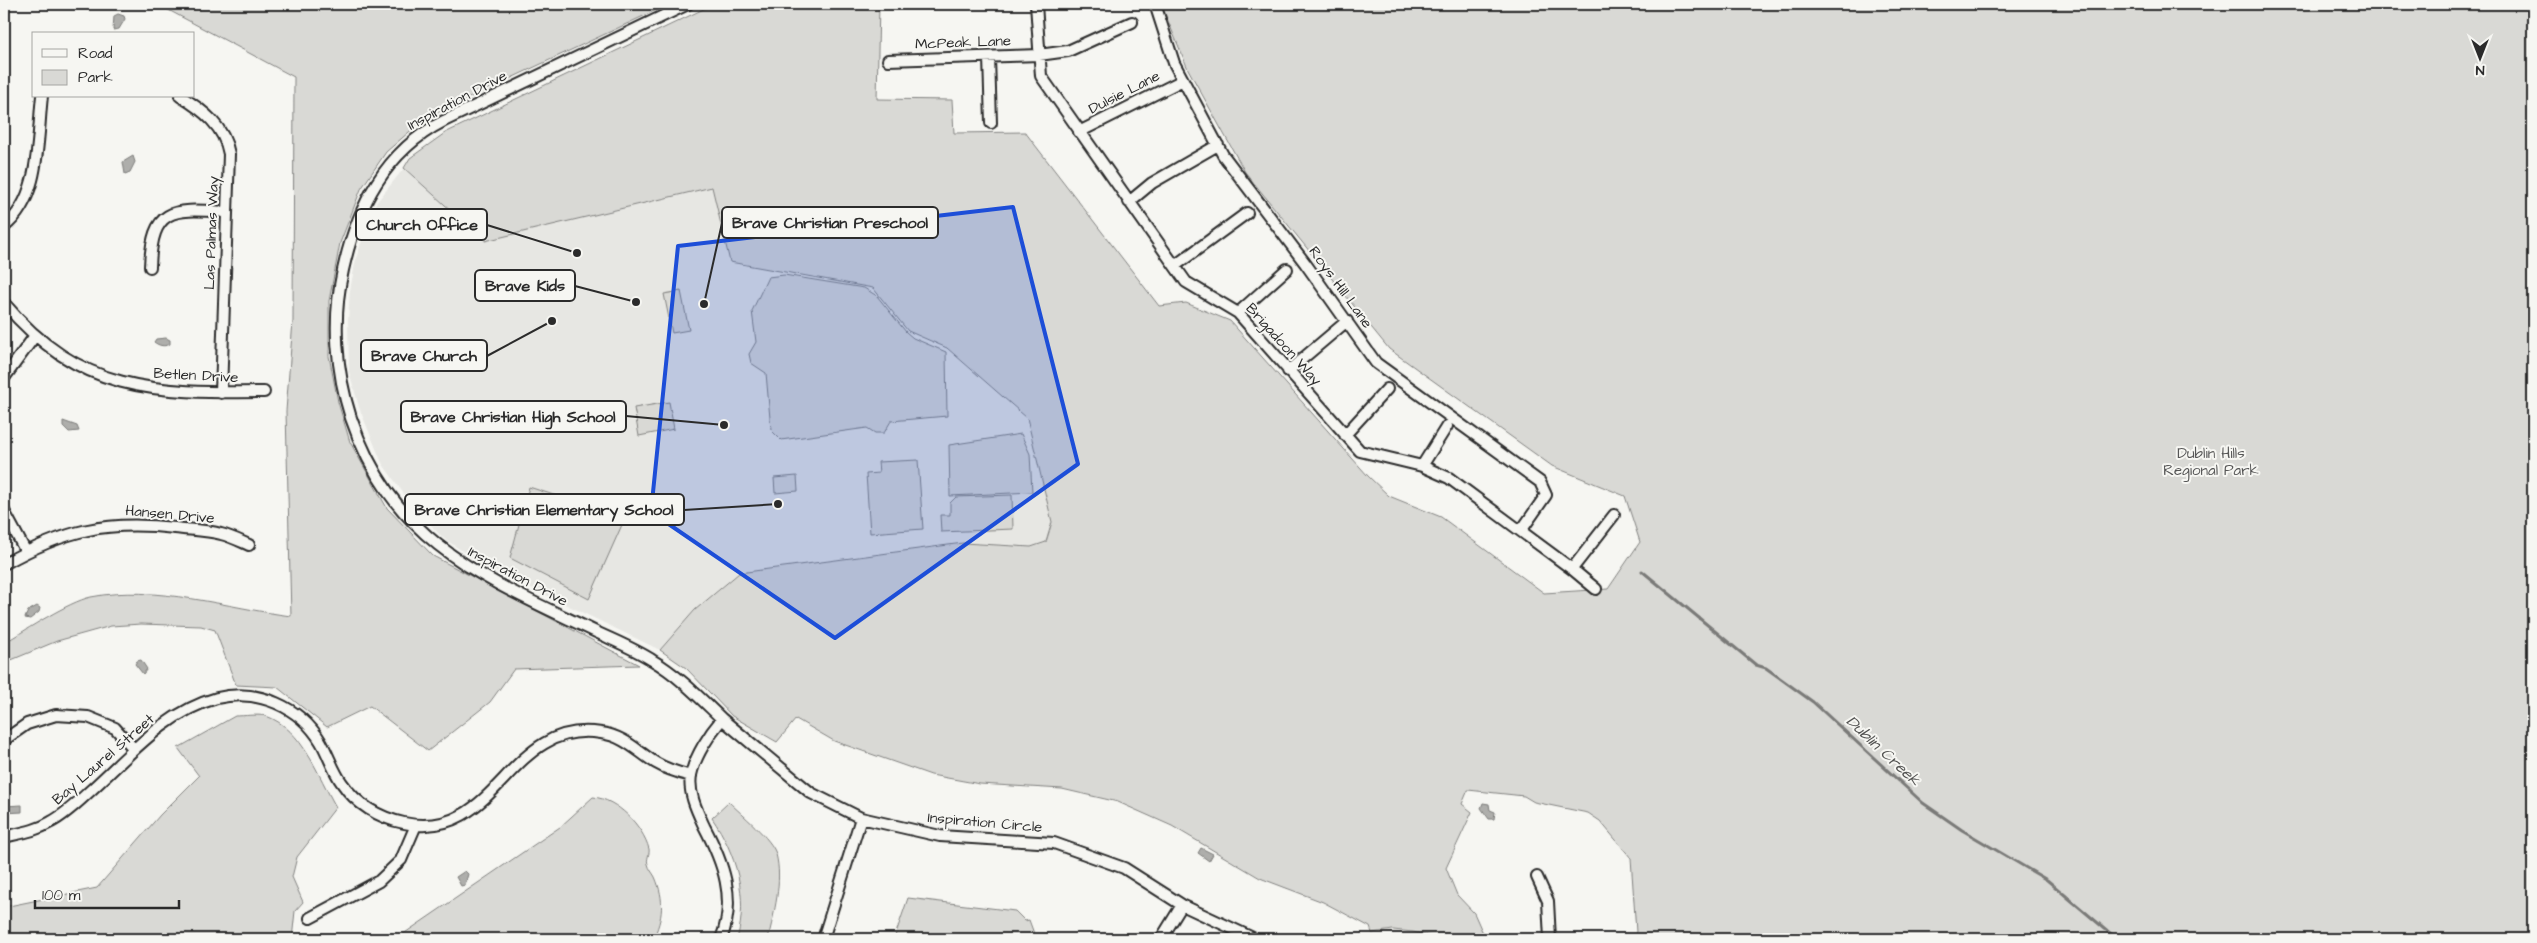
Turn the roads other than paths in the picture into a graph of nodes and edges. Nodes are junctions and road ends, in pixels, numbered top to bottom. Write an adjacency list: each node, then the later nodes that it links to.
1 (688, 4): 41 (street, Inspiration Drive)
2 (1036, 4): 5 (street, Brigadoon Way)
3 (1155, 4): 8 (street, Roys Hill Lane)
4 (1132, 22): 5 (street, McPeak Lane)
5 (1039, 55): 6 (street, McPeak Lane); 12 (street, Brigadoon Way)
6 (989, 57): 7 (street, McPeak Lane); 11 (street)
7 (888, 60)
8 (1183, 80): 12 (street, Dulsie Lane); 13 (street, Roys Hill Lane)
9 (42, 98): 17 (street)
10 (183, 98): 15 (street, Las Palmas Way)
11 (991, 123)
12 (1079, 132): 14 (street, Brigadoon Way)
13 (1218, 145): 14 (street); 23 (street, Roys Hill Lane)
14 (1129, 202): 18 (street, Brigadoon Way)
15 (227, 212): 19 (street); 29 (street, Las Palmas Way)
16 (1247, 213): 18 (street)
17 (4, 227)
18 (1176, 266): 22 (street, Brigadoon Way)
19 (150, 267)
20 (1287, 270): 22 (street)
21 (4, 303): 24 (street, Betlen Drive)
22 (1238, 313): 25 (street, Brigadoon Way)
23 (1347, 322): 25 (street); 35 (street, Roys Hill Lane)
24 (34, 337): 26 (street); 29 (street, Betlen Drive)
25 (1288, 371): 31 (street, Brigadoon Way)
26 (4, 378)
27 (1387, 389): 31 (street)
28 (264, 392): 29 (street, Betlen Drive)
29 (221, 393)
30 (1447, 426): 32 (street)
31 (1345, 435): 32 (street, Brigadoon Way)
32 (1422, 466): 35 (street, Brigadoon Way)
33 (4, 512): 37 (street)
34 (1614, 514): 39 (street)
35 (1521, 531): 39 (street, Brigadoon Way)
36 (249, 545): 37 (street, Hansen Drive)
37 (26, 552): 38 (street, Hansen Drive)
38 (4, 564)
39 (1572, 569): 40 (street, Brigadoon Way)
40 (1596, 589)
41 (722, 719): 44 (street); 45 (street, Inspiration Circle)
42 (4, 740): 43 (street)
43 (134, 749): 46 (street, Bay Laurel Street); 47 (street, Bay Laurel Street)
44 (690, 776): 46 (street, Bay Laurel Street); 51 (street)
45 (861, 818): 49 (street, Inspiration Circle); 52 (street)
46 (416, 825): 50 (street)
47 (4, 837)
48 (1537, 877): 55 (street)
49 (1182, 905): 53 (street); 54 (street, Inspiration Circle)
50 (310, 918)
51 (721, 939)
52 (823, 939)
53 (1161, 939)
54 (1255, 939)
55 (1550, 939)

